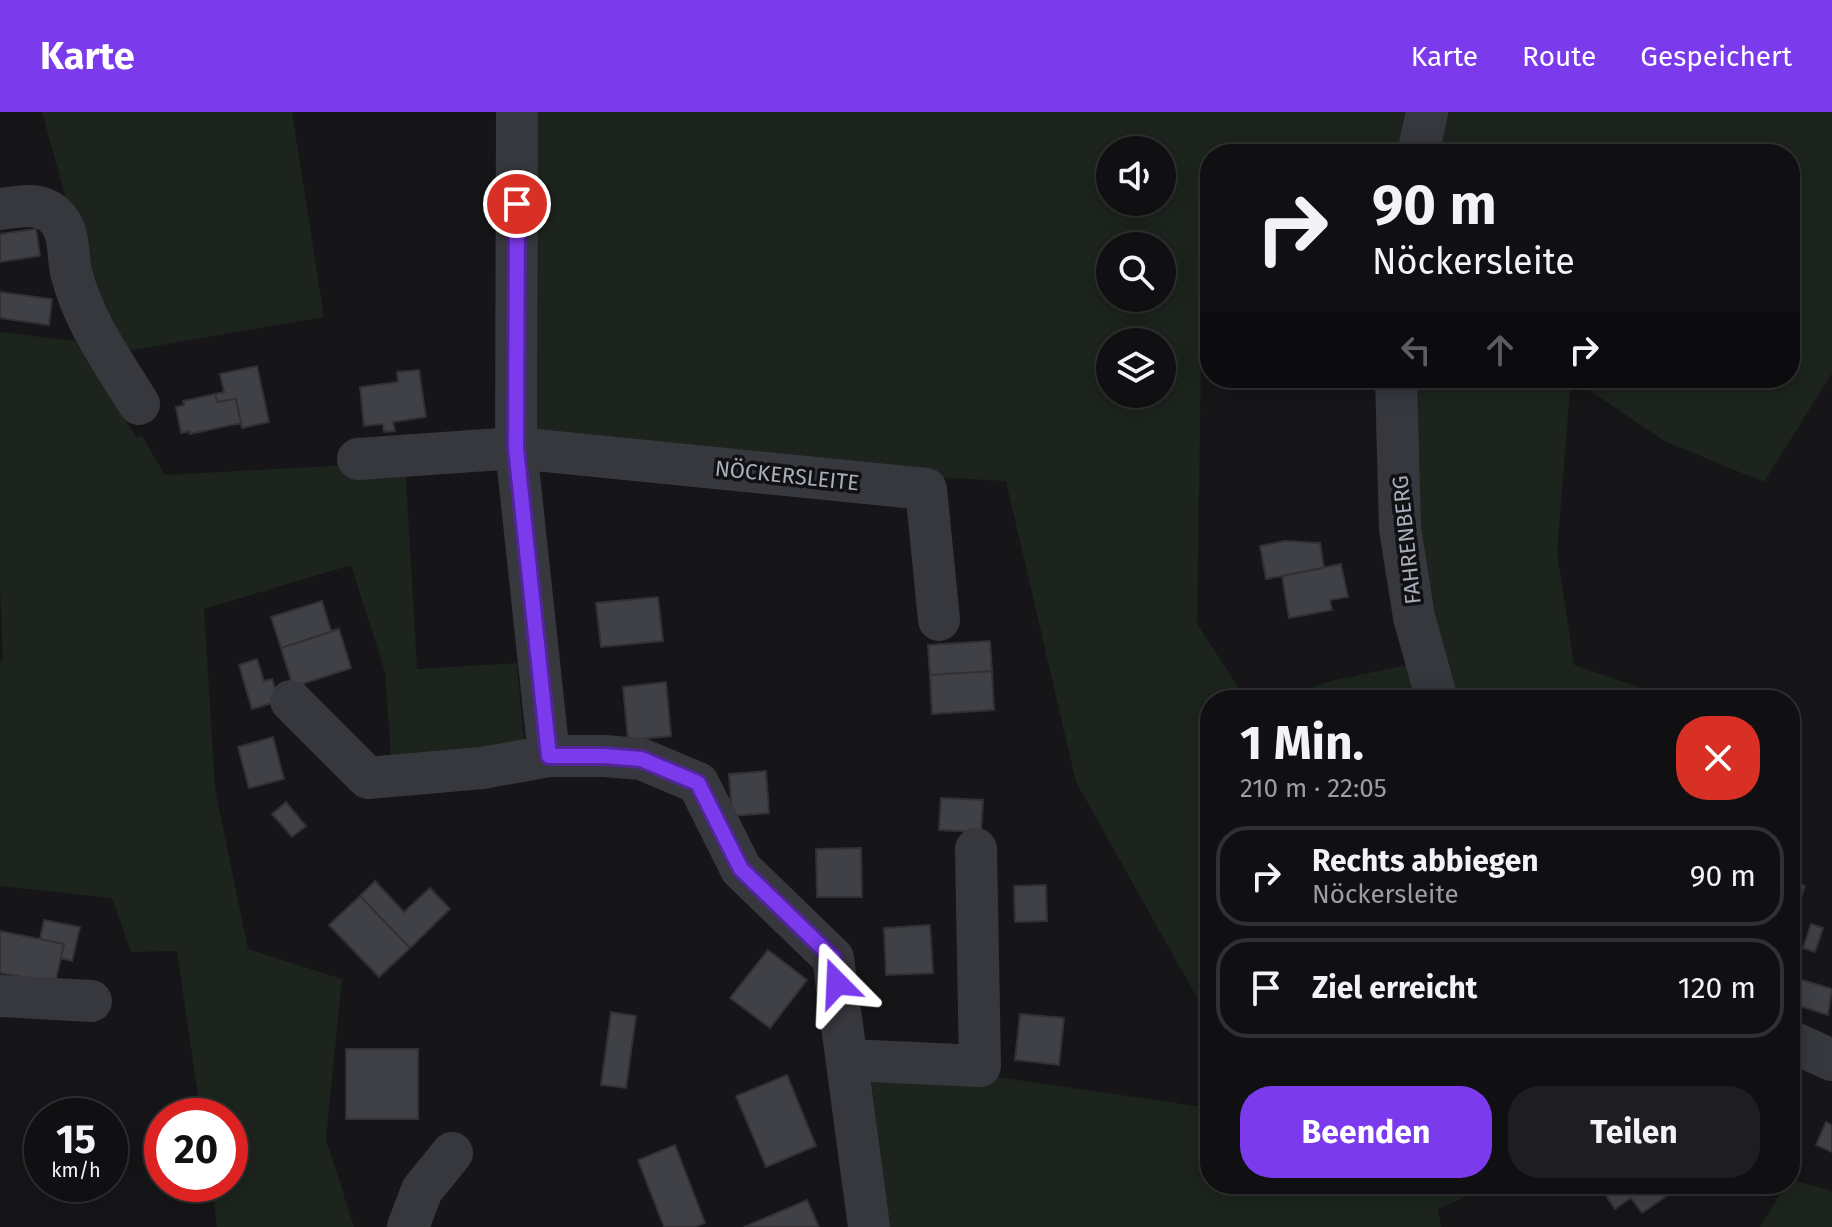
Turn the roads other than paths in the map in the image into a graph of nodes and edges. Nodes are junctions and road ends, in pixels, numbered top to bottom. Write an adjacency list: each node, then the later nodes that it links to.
1 (517, 112): 7 (street)
2 (1427, 112): 3 (street)
3 (1420, 144)
4 (0, 209): 6 (street)
5 (1396, 388): 10 (street, FAHRENBERG)
6 (139, 404)
7 (516, 448): 8 (street, NÖCKERSLEITE); 9 (street, NÖCKERSLEITE); 12 (street)
8 (358, 459)
9 (939, 620)
10 (1434, 690)
11 (291, 701): 12 (street)
12 (549, 756): 17 (street)
13 (976, 849): 17 (street)
14 (0, 996): 15 (street)
15 (91, 1001)
16 (1800, 1046): 18 (street)
17 (848, 1060): 21 (street)
18 (1832, 1060)
19 (452, 1153): 20 (street)
20 (408, 1227)
21 (869, 1227)

